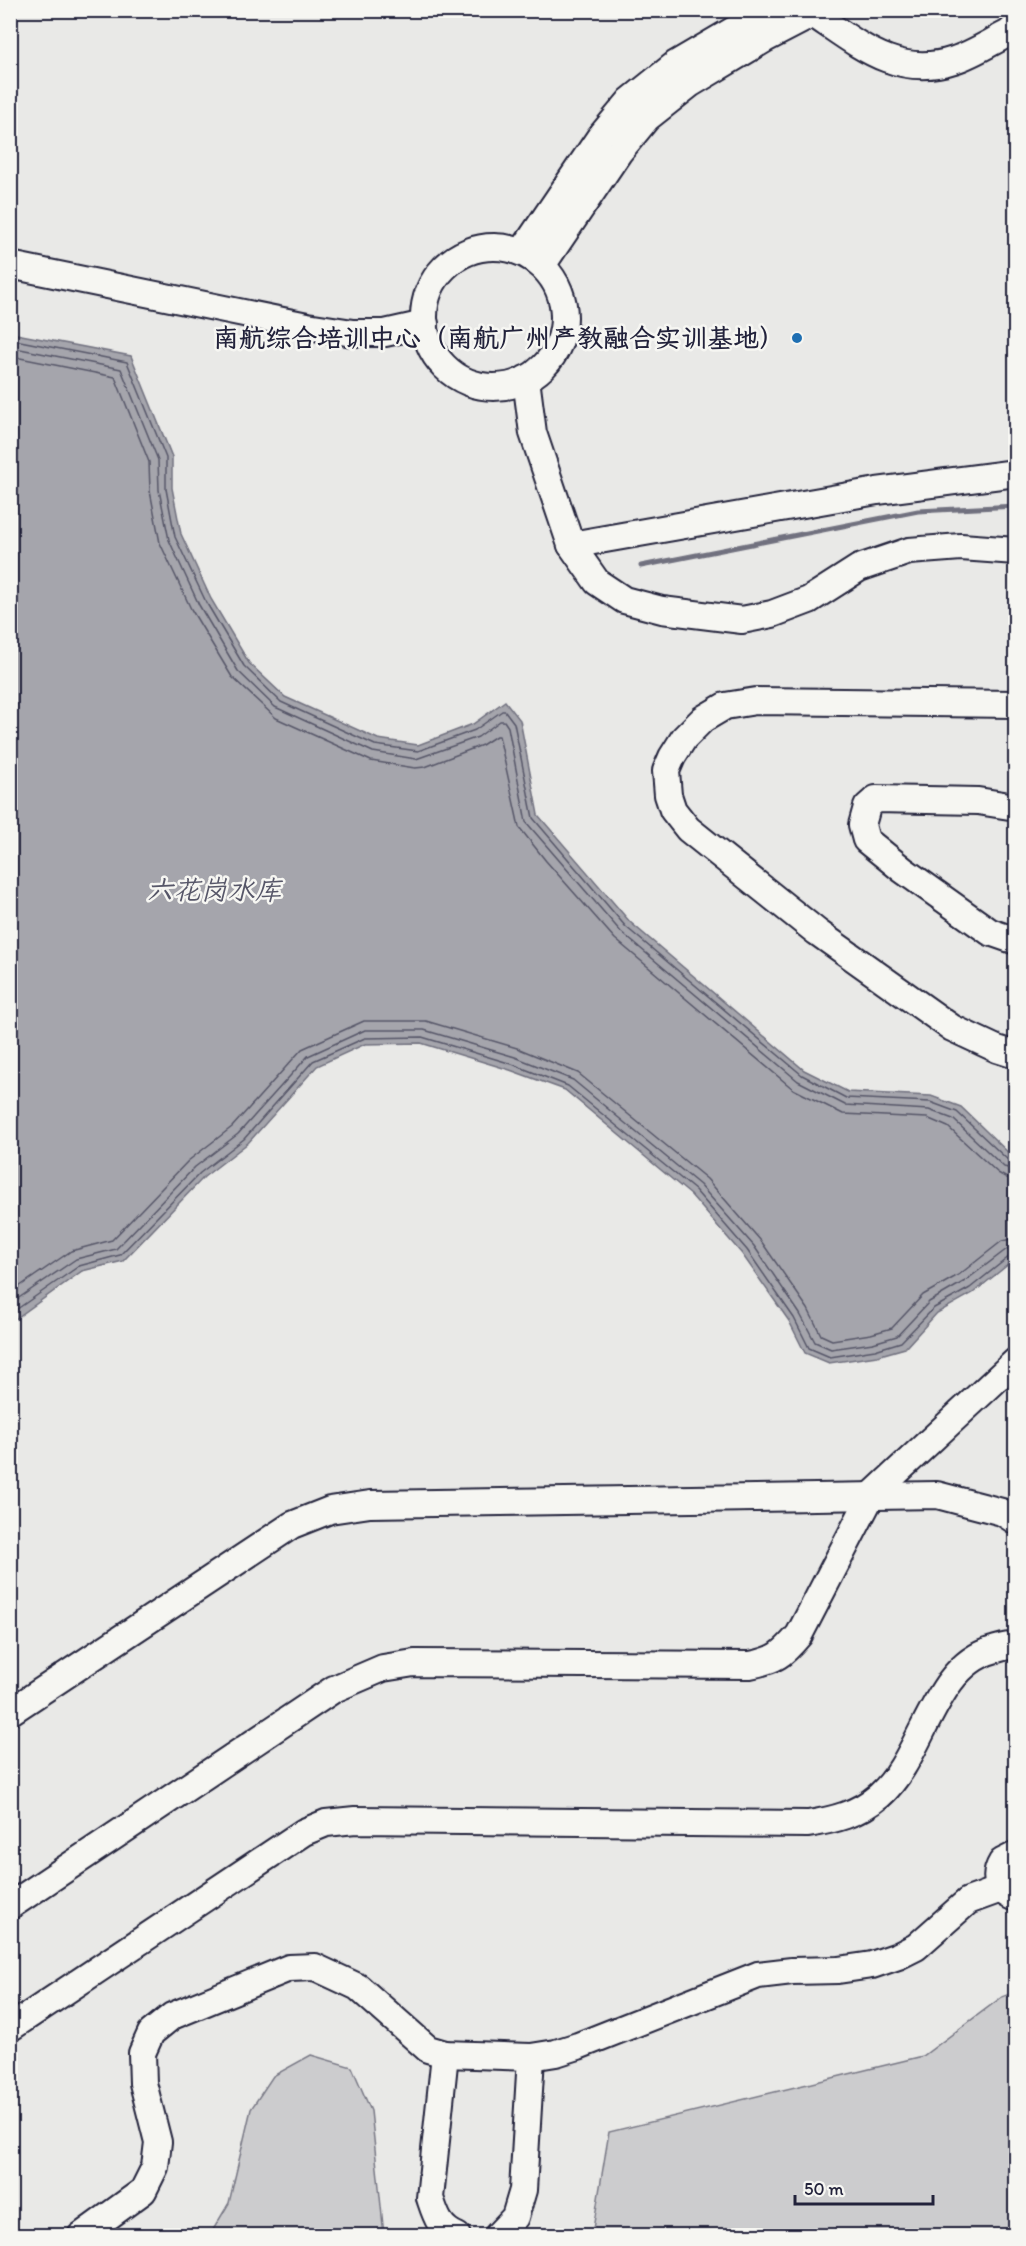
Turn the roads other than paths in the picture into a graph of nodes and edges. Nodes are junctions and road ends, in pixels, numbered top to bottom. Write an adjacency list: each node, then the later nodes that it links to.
1 (768, 10): 4 (street)
2 (817, 12): 3 (street); 4 (street)
3 (1016, 26)
4 (533, 258): 6 (street); 7 (street)
5 (10, 265): 6 (street)
6 (425, 324): 7 (street)
7 (526, 380): 9 (street)
8 (1016, 473): 9 (street)
9 (571, 545): 10 (street)
10 (1016, 551)
11 (1016, 704): 14 (street)
12 (1016, 807): 13 (street)
13 (1016, 941)
14 (1016, 1055)
15 (1016, 1361): 16 (street)
16 (871, 1496): 17 (street); 19 (street); 22 (street)
17 (1016, 1521)
18 (1016, 1646): 23 (street)
19 (10, 1712)
20 (1016, 1854): 21 (street)
21 (1008, 1893): 25 (street)
22 (10, 1906)
23 (10, 2028)
24 (445, 2054): 25 (street); 26 (street); 27 (street)
25 (531, 2056): 28 (street)
26 (81, 2235)
27 (457, 2235)
28 (497, 2235)

